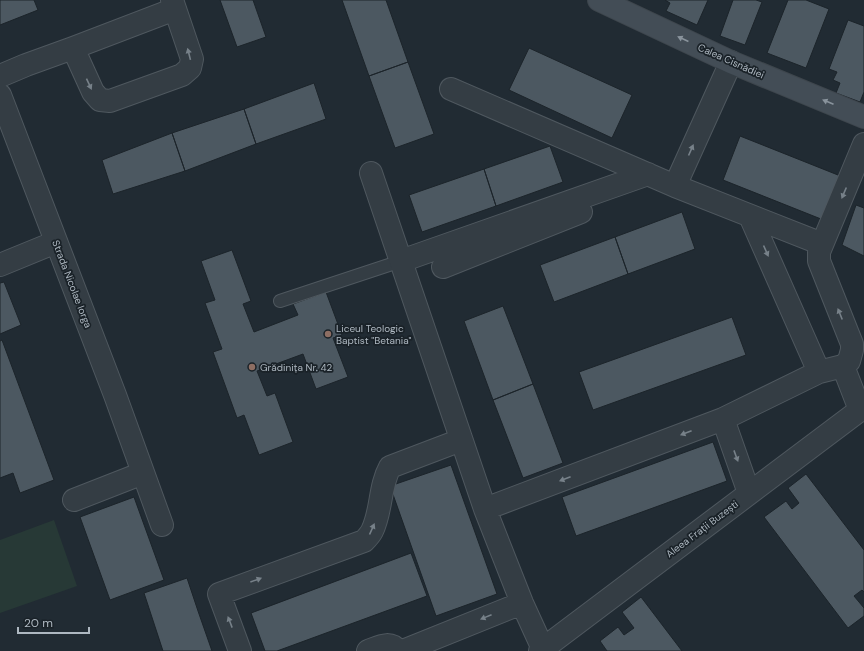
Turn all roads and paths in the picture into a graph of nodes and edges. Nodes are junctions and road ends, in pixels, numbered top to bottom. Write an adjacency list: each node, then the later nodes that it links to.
1 (599, 0): 4 (main road, Calea Cisnădiei, one-way to 1)
2 (174, 4): 3 (street); 3 (street, one-way to 2)
3 (73, 48): 5 (street)
4 (731, 62): 8 (main road, Calea Cisnădiei, one-way to 4); 12 (street, one-way to 4)
5 (0, 76)
6 (451, 89): 12 (street)
7 (0, 95): 14 (street, Strada Nicolae Iorga)
8 (864, 118)
9 (864, 144): 10 (street)
10 (859, 171): 15 (street, one-way to 15)
11 (371, 173): 16 (street)
12 (661, 180): 13 (street); 16 (street); 18 (street)
13 (750, 216): 15 (street); 21 (street, one-way to 21)
14 (56, 242): 17 (street); 25 (street, Strada Nicolae Iorga)
15 (822, 244): 20 (street, one-way to 15)
16 (400, 261): 19 (lane); 24 (street)
17 (0, 264)
18 (443, 268)
19 (280, 302)
20 (843, 366): 21 (street); 22 (street)
21 (819, 372): 23 (street)
22 (862, 408): 26 (street, Aleea Frații Buzești)
23 (723, 419): 26 (street, one-way to 26); 28 (street, one-way to 28)
24 (461, 440): 28 (street); 32 (street, one-way to 24)
25 (143, 473): 27 (street); 29 (street, Strada Nicolae Iorga)
26 (749, 494): 31 (street, Aleea Frații Buzești)
27 (74, 500)
28 (485, 509): 30 (street)
29 (162, 525)
30 (522, 603): 31 (street); 35 (street, one-way to 35)
31 (542, 650)
32 (240, 651)
33 (368, 651): 34 (street)
34 (398, 651)
35 (403, 651)

